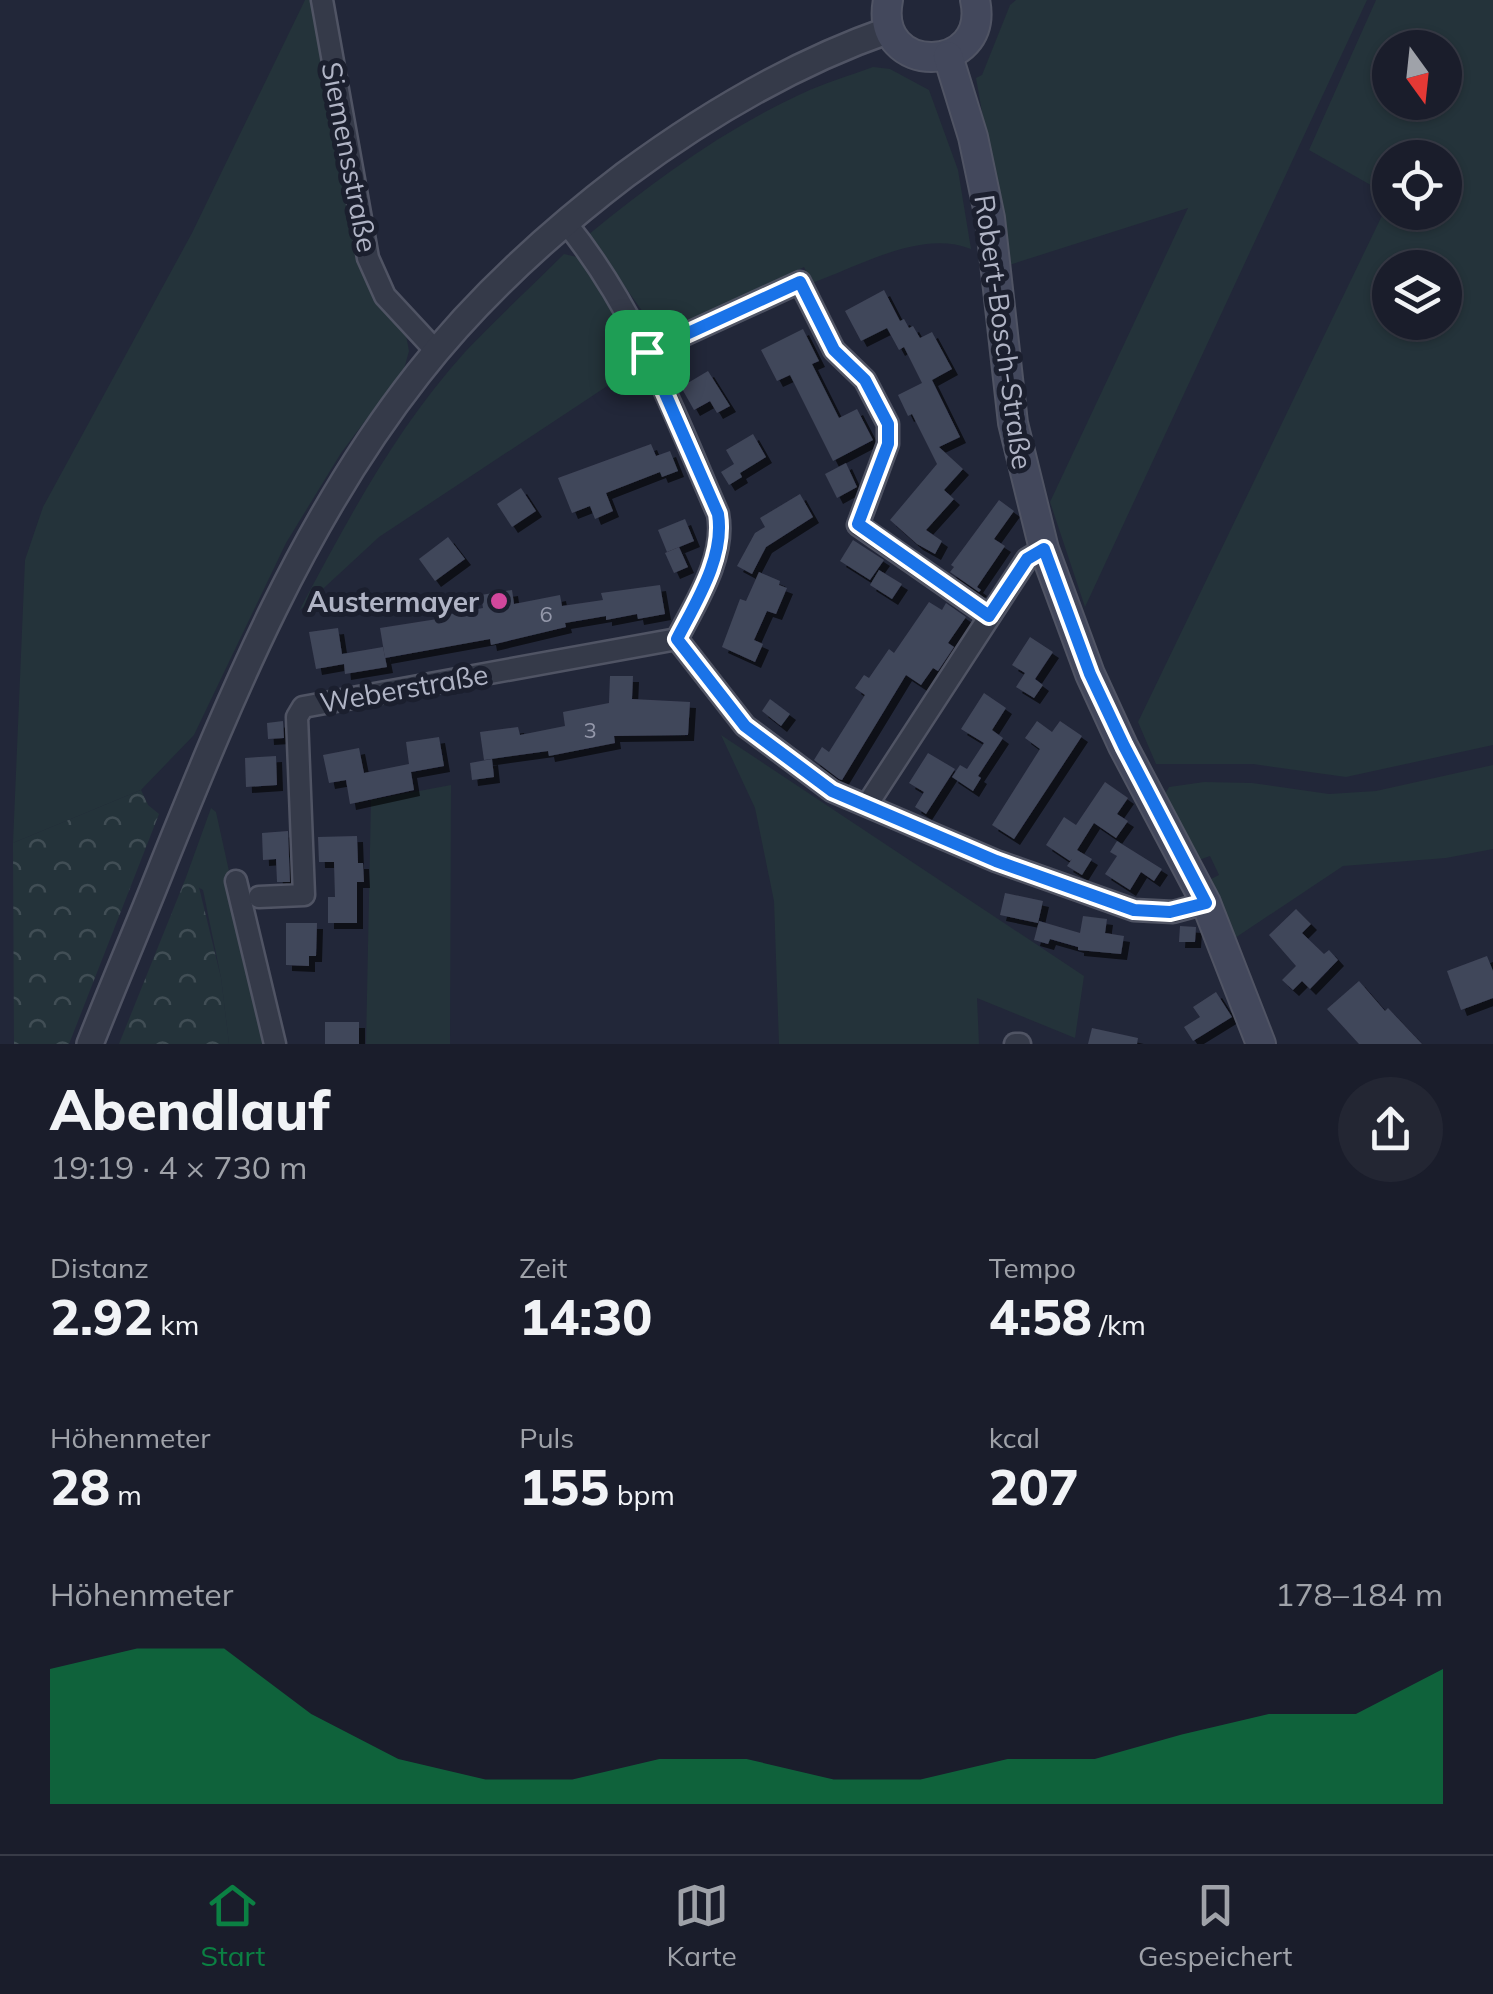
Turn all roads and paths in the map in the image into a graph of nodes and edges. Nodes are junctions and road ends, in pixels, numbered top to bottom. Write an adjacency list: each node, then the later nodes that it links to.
1 (322, 0): 7 (street, Siemensstraße)
2 (888, 0): 4 (main road)
3 (976, 0): 5 (main road)
4 (890, 30): 5 (main road); 6 (street)
5 (948, 56): 9 (main road, Robert-Bosch-Straße)
6 (566, 223): 7 (street); 8 (street)
7 (436, 351): 16 (street)
8 (647, 352): 10 (street); 11 (street)
9 (1044, 549): 10 (street); 15 (main road, Robert-Bosch-Straße)
10 (989, 616): 12 (street)
11 (677, 639): 12 (street); 14 (street, Weberstraße)
12 (867, 805): 15 (street)
13 (236, 881): 17 (street)
14 (260, 897)
15 (1206, 903): 18 (main road, Robert-Bosch-Straße)
16 (90, 1044)
17 (276, 1044)
18 (1261, 1044)

